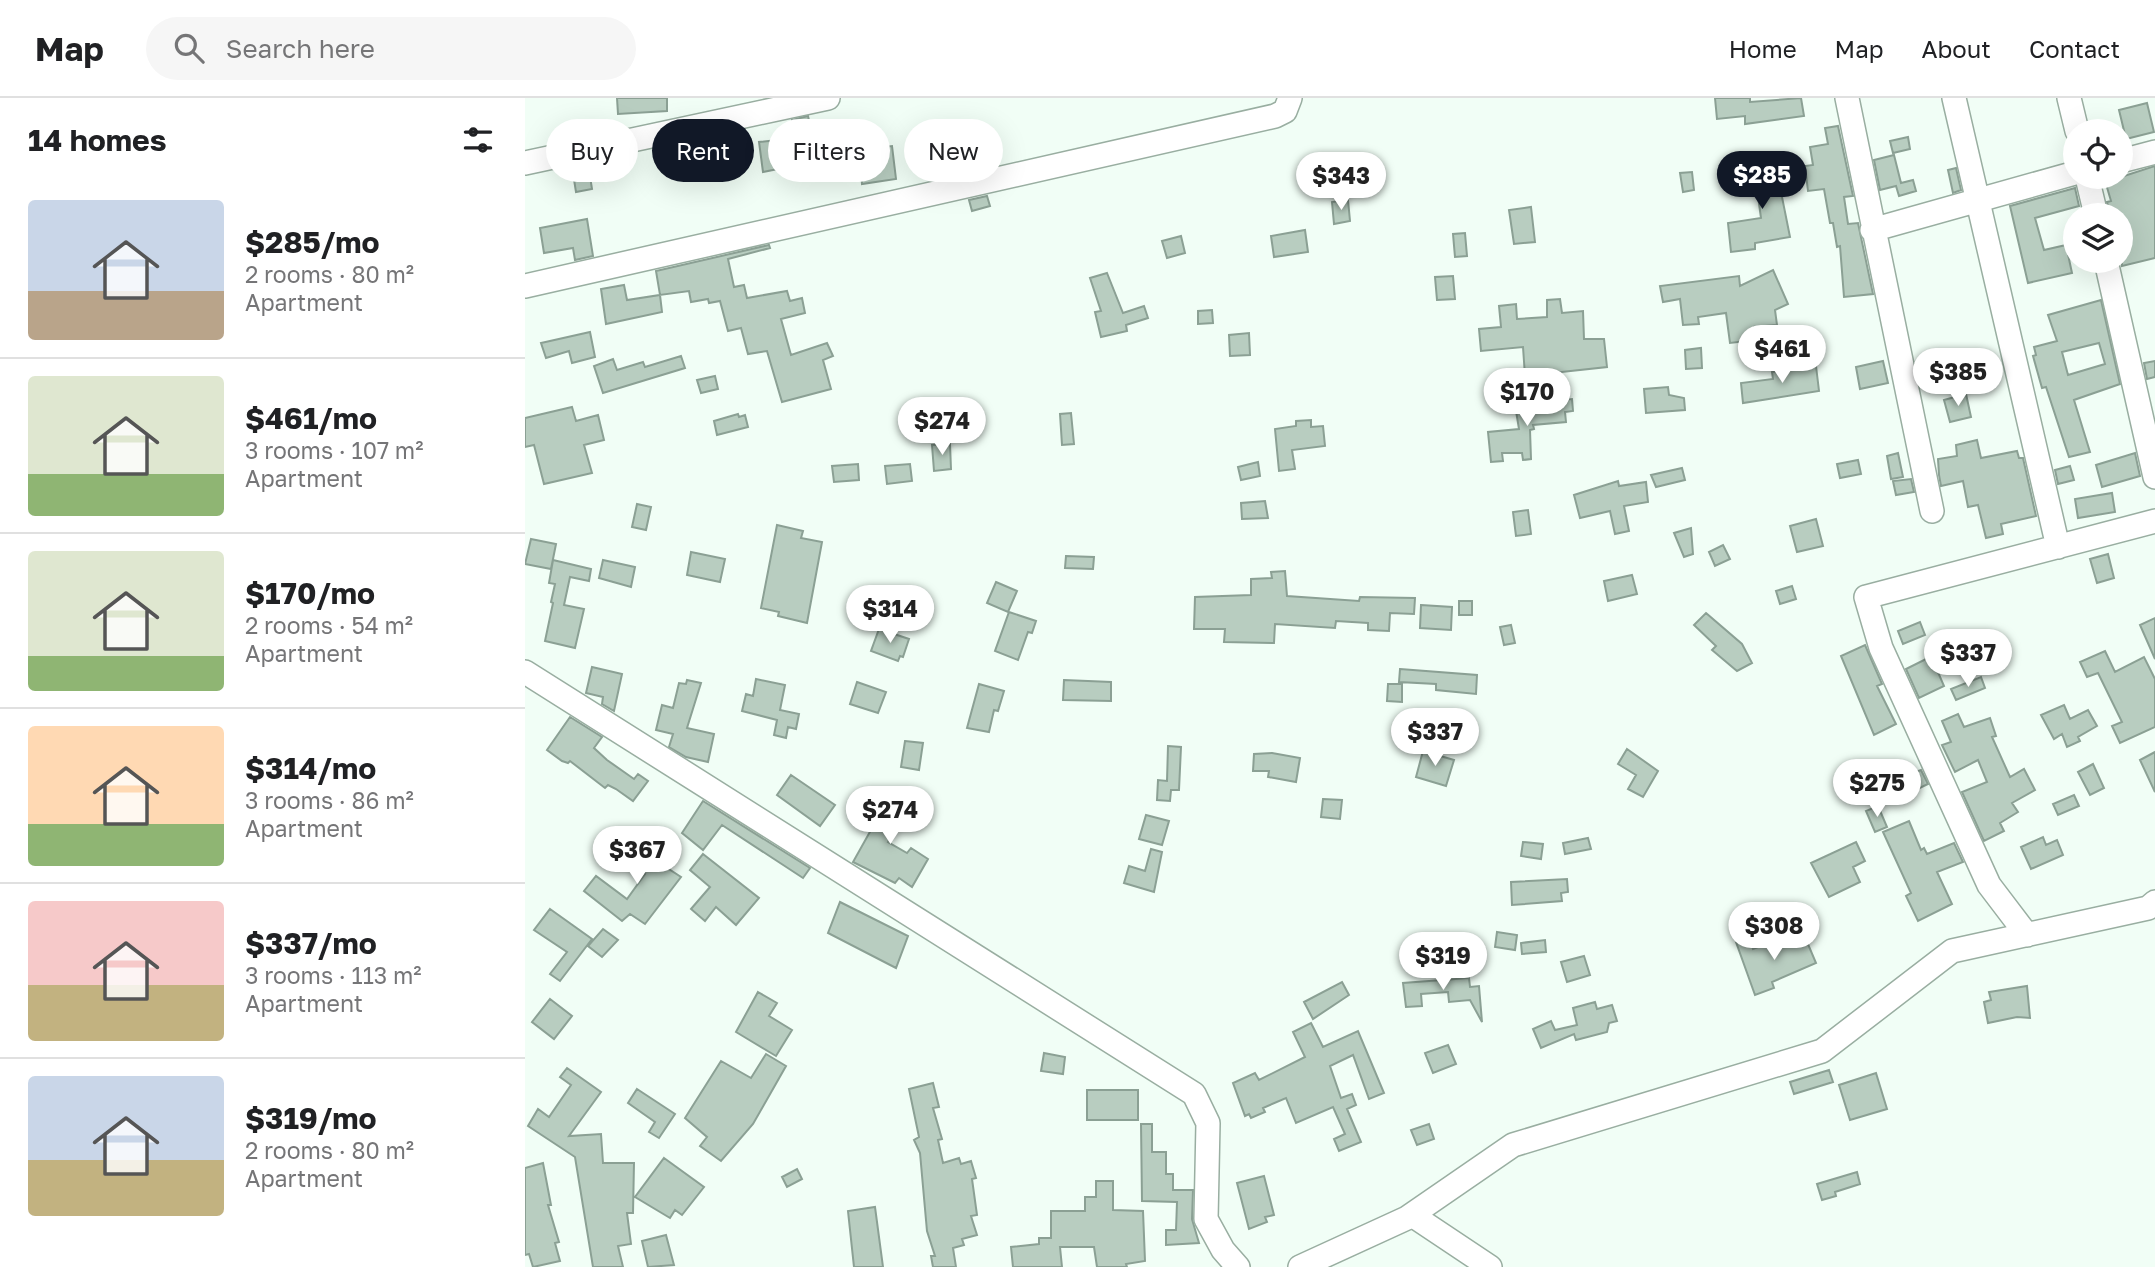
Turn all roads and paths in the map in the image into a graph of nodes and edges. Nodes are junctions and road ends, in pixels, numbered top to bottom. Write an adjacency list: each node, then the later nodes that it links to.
1 (828, 98): 9 (street)
2 (1290, 98): 14 (street)
3 (1847, 98): 12 (street)
4 (1954, 98): 11 (street)
5 (2069, 98): 6 (street)
6 (2074, 119)
7 (2155, 152): 8 (street)
8 (2133, 158)
9 (525, 163)
10 (2063, 176): 11 (street)
11 (1977, 200): 12 (street); 18 (street)
12 (1872, 230): 16 (street)
13 (2109, 273): 15 (street)
14 (525, 286)
15 (2155, 477)
16 (1932, 511)
17 (2155, 521): 18 (street)
18 (2057, 547): 21 (street)
19 (525, 672): 23 (street)
20 (2155, 902): 21 (street)
21 (2027, 935): 22 (street)
22 (1412, 1215): 24 (street); 25 (street)
23 (1238, 1267)
24 (1300, 1267)
25 (1490, 1267)

